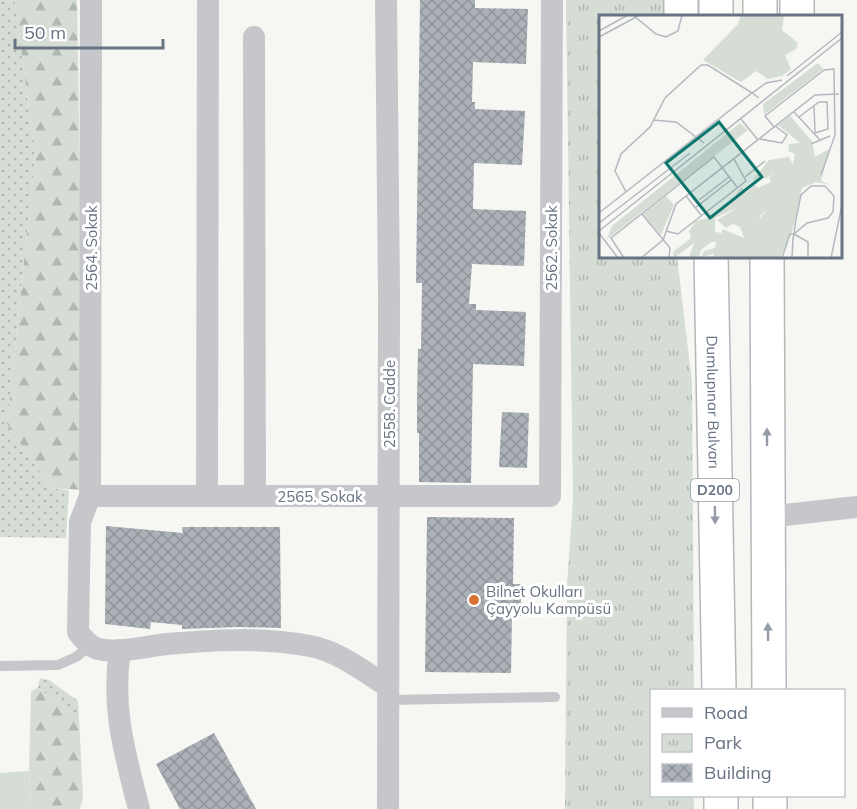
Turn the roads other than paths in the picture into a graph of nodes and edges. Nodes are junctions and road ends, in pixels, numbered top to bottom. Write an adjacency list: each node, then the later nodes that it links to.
1 (91, 0): 14 (street, 2564. Sokak)
2 (208, 0): 12 (street)
3 (386, 0): 15 (street, 2558. Cadde)
4 (552, 0): 16 (street, 2562. Sokak)
5 (254, 37): 13 (street)
6 (702, 258): 10 (highway)
7 (711, 258): 10 (highway, Dumlupınar Bulvarı / D200)
8 (767, 258): 11 (highway)
9 (777, 258): 11 (highway)
10 (711, 288): 22 (highway, Dumlupınar Bulvarı / D200, one-way to 22)
11 (768, 300): 18 (highway, one-way to 11)
12 (207, 495): 13 (street, 2565. Sokak); 14 (street, 2565. Sokak)
13 (255, 495): 15 (street, 2565. Sokak)
14 (90, 496): 19 (street, 2564. Sokak)
15 (388, 496): 16 (street, 2565. Sokak); 24 (street, 2558. Cadde)
16 (550, 496)
17 (857, 507): 18 (street)
18 (767, 516): 23 (highway, one-way to 18)
19 (91, 645): 20 (street); 21 (lane)
20 (120, 650): 24 (street); 26 (street)
21 (0, 666)
22 (719, 689)
23 (769, 689)
24 (387, 693): 25 (lane); 27 (street, 2558. Cadde)
25 (555, 697)
26 (139, 809)
27 (388, 809)

